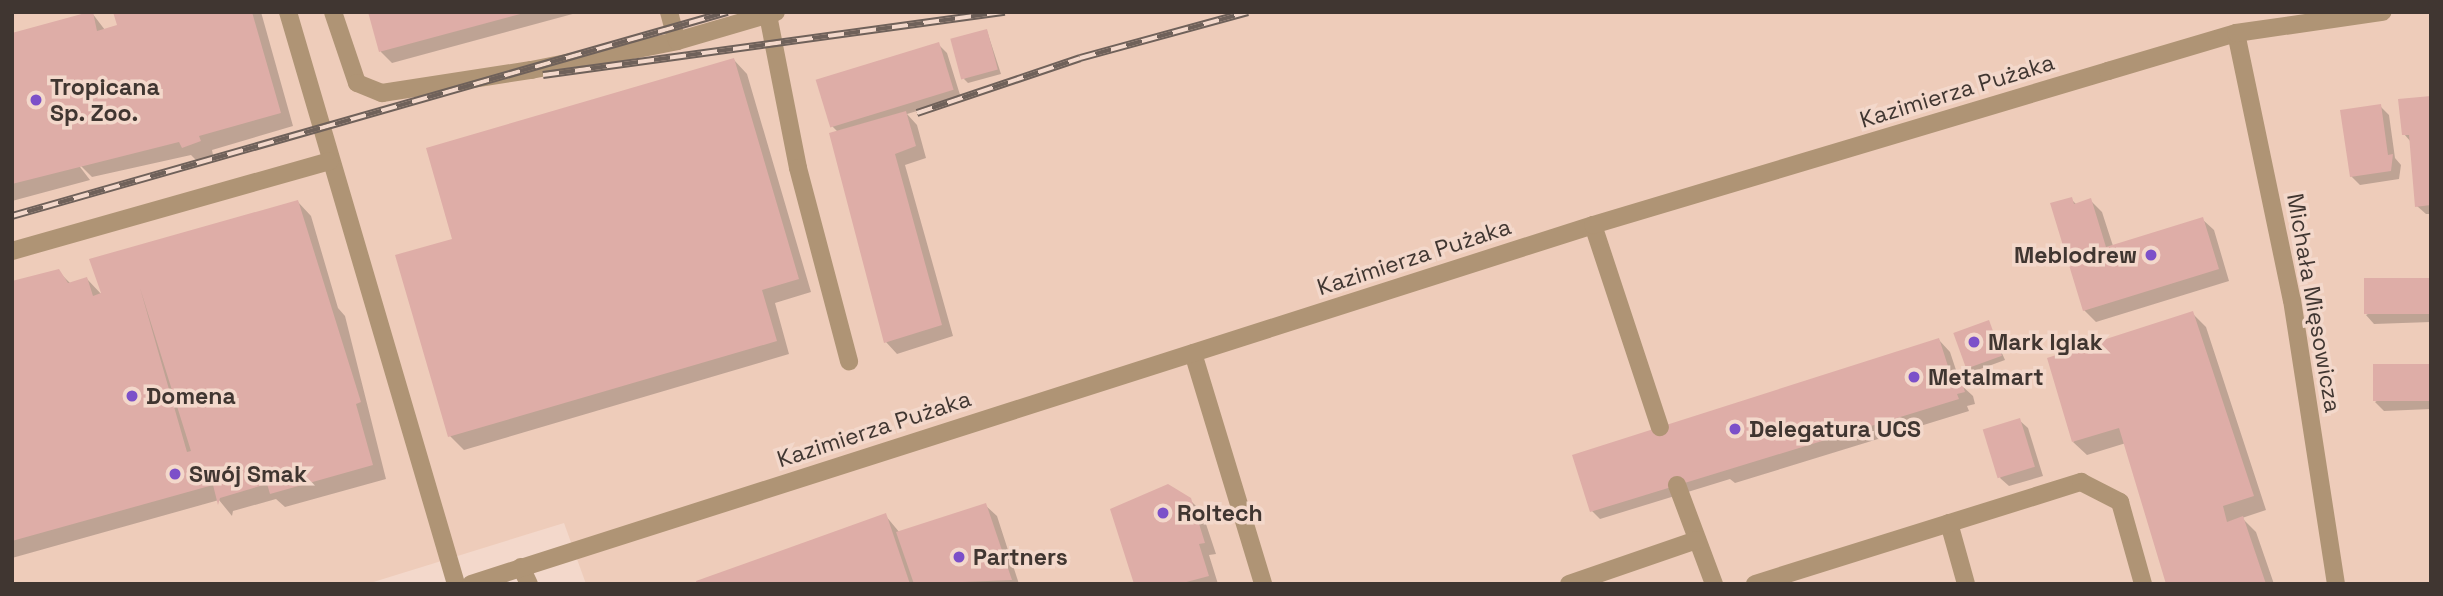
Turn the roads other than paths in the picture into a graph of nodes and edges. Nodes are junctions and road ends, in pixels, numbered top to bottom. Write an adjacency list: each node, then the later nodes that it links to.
1 (288, 12): 8 (street)
2 (333, 12): 7 (street)
3 (668, 12): 7 (street)
4 (2382, 12): 6 (street, Kazimierza Pużaka)
5 (772, 13): 7 (street); 12 (street)
6 (2236, 33): 9 (street, Kazimierza Pużaka); 26 (street, Michała Mięsowicza)
7 (677, 41)
8 (330, 160): 10 (street); 18 (street)
9 (1593, 225): 11 (street, Kazimierza Pużaka); 13 (street)
10 (12, 251)
11 (1194, 353): 17 (street, Kazimierza Pużaka); 20 (street)
12 (849, 361)
13 (1660, 427)
14 (1677, 485): 16 (street)
15 (1949, 523): 23 (street); 24 (street); 25 (street)
16 (1697, 540): 21 (street); 22 (street)
17 (525, 575): 19 (street, Kazimierza Pużaka)
18 (456, 584)
19 (471, 584)
20 (1263, 584)
21 (1569, 584)
22 (1714, 584)
23 (1755, 584)
24 (1966, 584)
25 (2143, 584)
26 (2336, 584)

